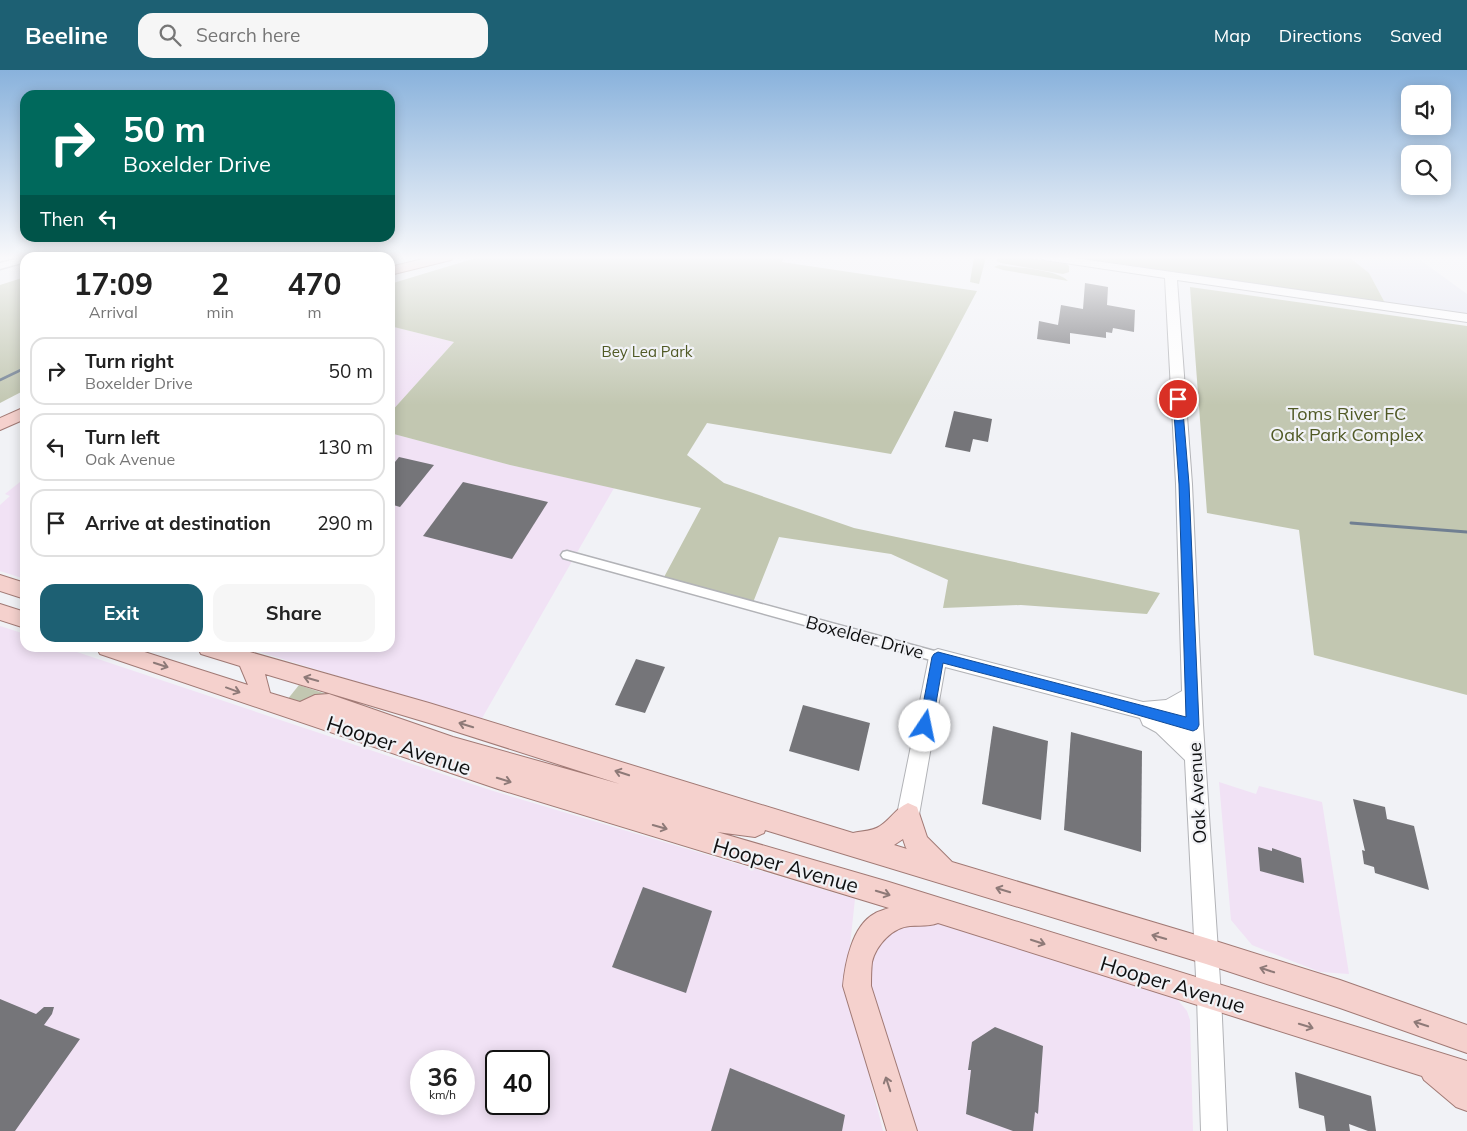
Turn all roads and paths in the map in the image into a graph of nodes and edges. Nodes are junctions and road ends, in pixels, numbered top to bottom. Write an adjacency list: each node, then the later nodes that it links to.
1 (1173, 307): 18 (street, Oak Avenue)
2 (1389, 307): 3 (street)
3 (1467, 318)
4 (20, 406): 6 (main road)
5 (20, 414): 6 (main road)
6 (2, 422)
7 (567, 555): 16 (street, Boxelder Drive)
8 (0, 583): 9 (main road)
9 (20, 589)
10 (0, 600): 11 (main road)
11 (20, 606)
12 (0, 612): 13 (main road)
13 (20, 618)
14 (119, 652): 19 (main road, Hooper Avenue, one-way to 19)
15 (221, 652): 17 (main road, Hooper Avenue)
16 (938, 657): 20 (street, Boxelder Drive); 24 (street)
17 (249, 661): 19 (main road); 25 (main road, Hooper Avenue, one-way to 17)
18 (1192, 695): 20 (street); 22 (street, Oak Avenue)
19 (260, 699): 21 (main road, Hooper Avenue)
20 (1140, 710): 22 (street, Boxelder Drive); 23 (street)
21 (302, 712): 25 (main road); 28 (main road, Hooper Avenue, one-way to 28)
22 (1193, 725): 23 (street, Oak Avenue)
23 (1194, 755): 29 (street, Oak Avenue)
24 (908, 815): 26 (main road); 27 (main road)
25 (802, 830): 26 (main road, Hooper Avenue)
26 (852, 845): 27 (main road, Hooper Avenue)
27 (948, 873): 29 (main road, Hooper Avenue, one-way to 27)
28 (951, 914): 30 (main road, Hooper Avenue, one-way to 30); 35 (main road, one-way to 28)
29 (1206, 950): 30 (street, Oak Avenue); 31 (main road, Hooper Avenue, one-way to 29)
30 (1209, 996): 32 (main road, Hooper Avenue, one-way to 32); 36 (street, Oak Avenue)
31 (1467, 1038)
32 (1425, 1063): 33 (main road, Hooper Avenue); 34 (main road)
33 (1467, 1076)
34 (1467, 1096)
35 (902, 1131)
36 (1214, 1131)

